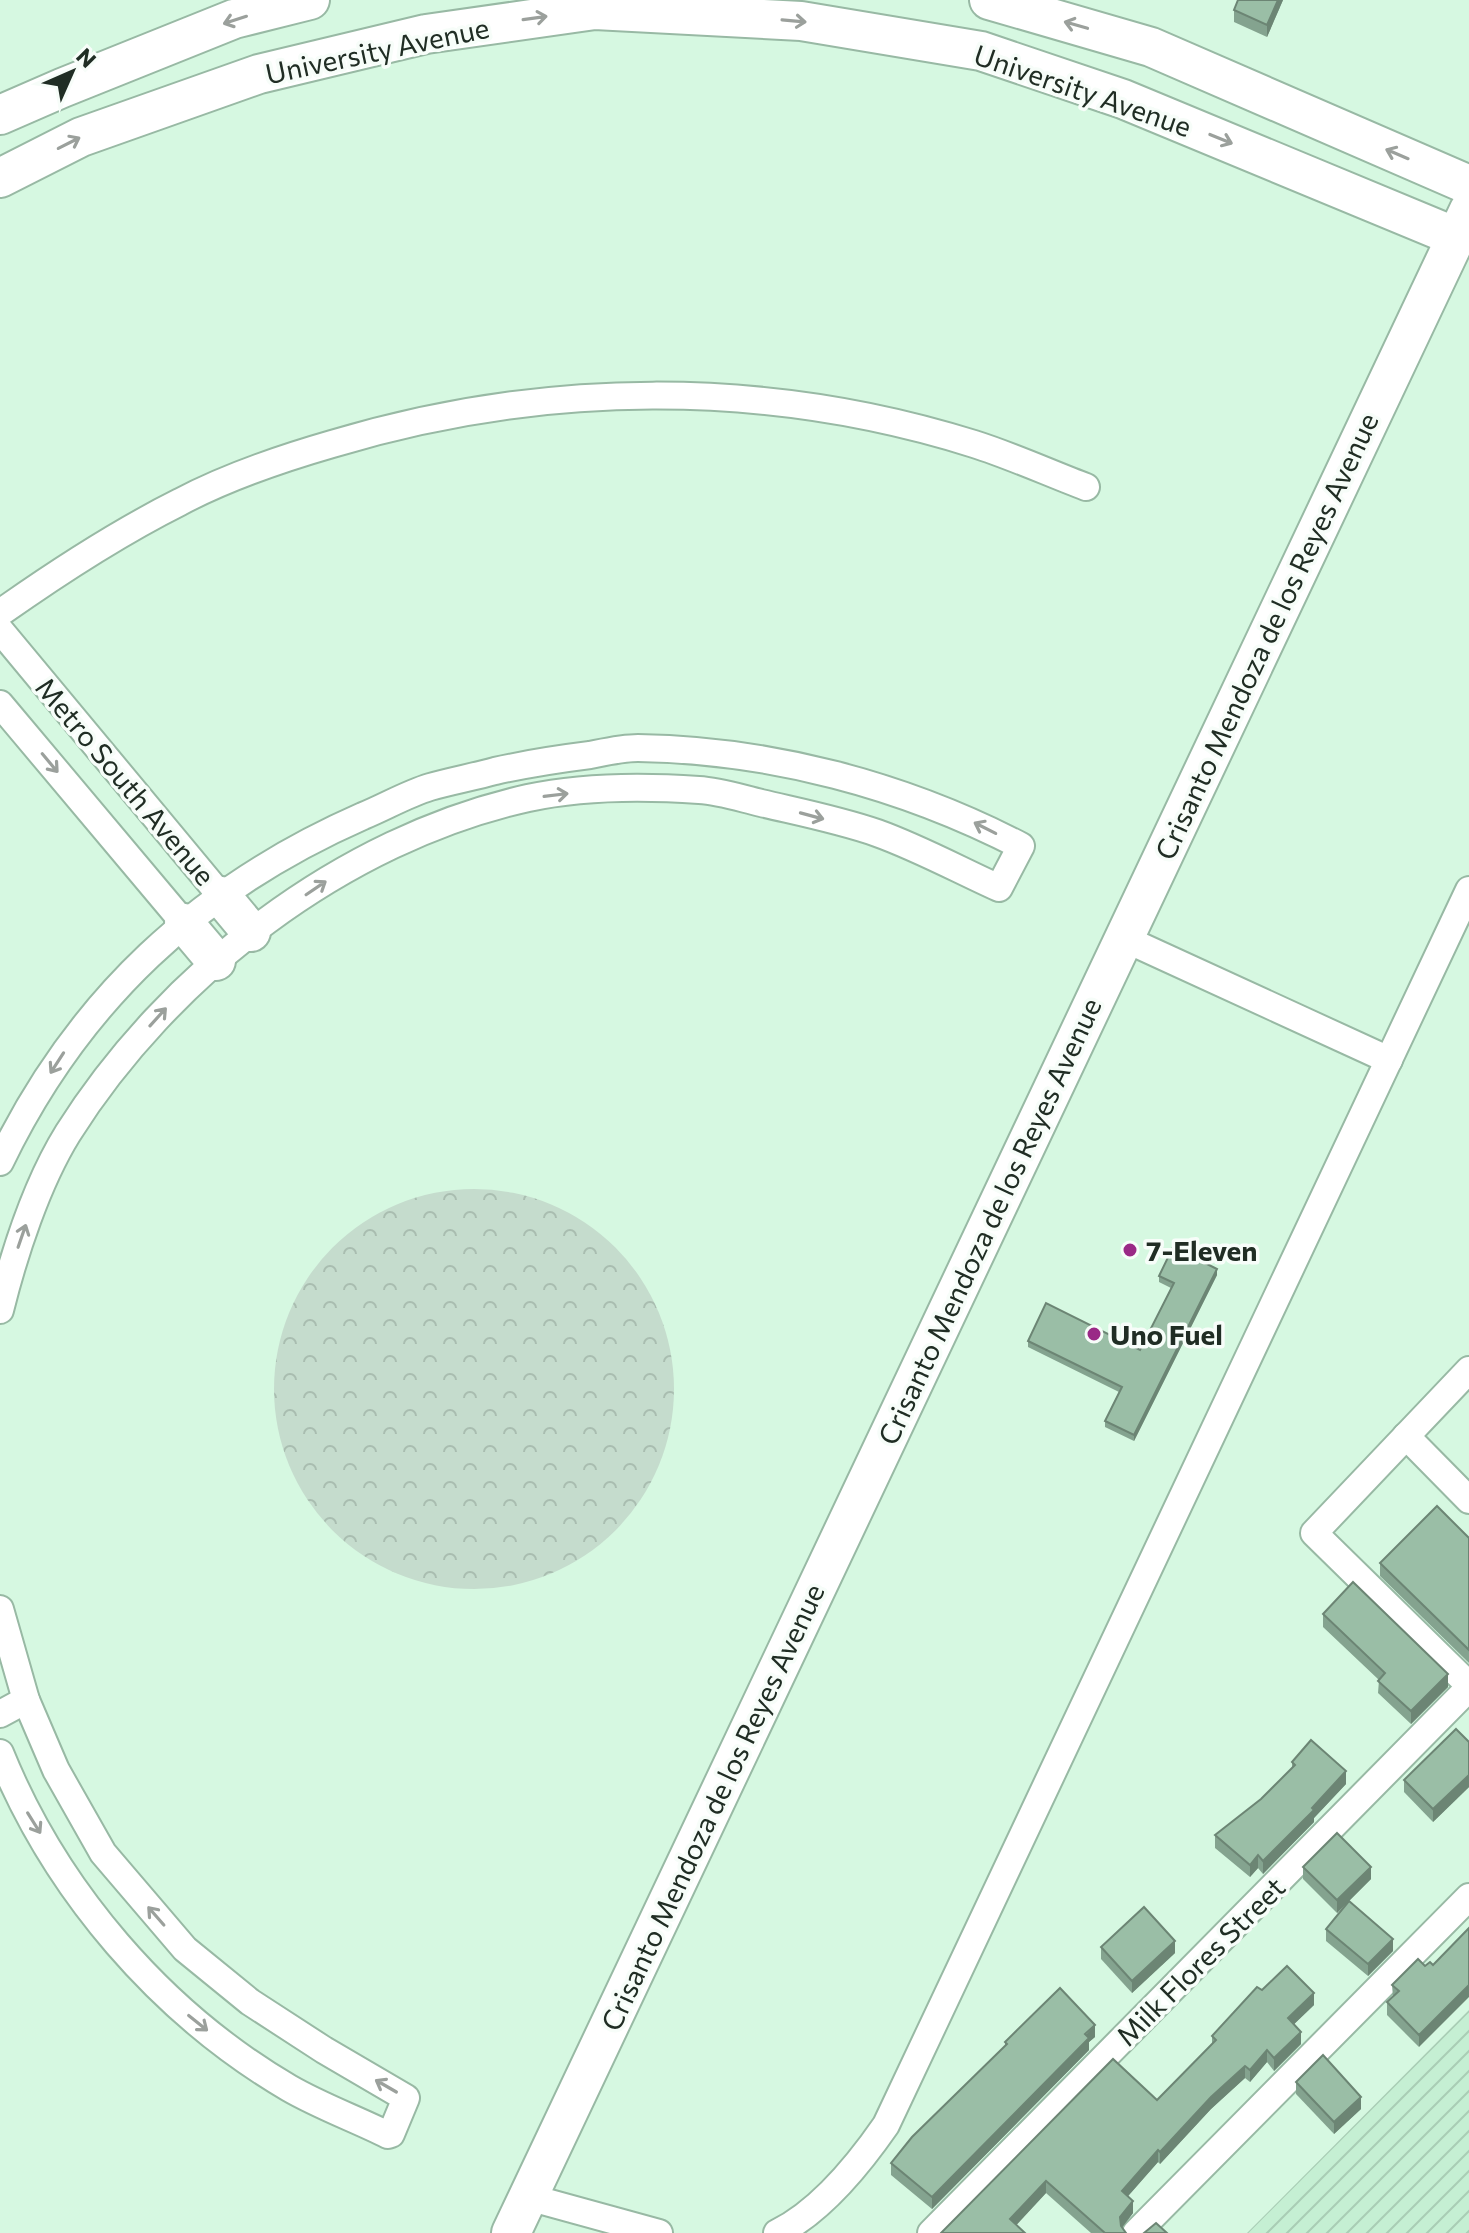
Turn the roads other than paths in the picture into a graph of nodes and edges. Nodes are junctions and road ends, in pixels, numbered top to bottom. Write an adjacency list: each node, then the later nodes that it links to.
1 (310, 0): 3 (street, one-way to 3)
2 (1002, 2): 5 (street, University Avenue, one-way to 2)
3 (0, 115)
4 (0, 178): 5 (street, University Avenue, one-way to 5)
5 (1466, 212): 14 (street, Crisanto Mendoza de los Reyes Avenue)
6 (1086, 487): 7 (street)
7 (0, 613)
8 (0, 630): 11 (street, Metro South Avenue)
9 (0, 704): 12 (street, Metro South Avenue, one-way to 12)
10 (1469, 890): 16 (street)
11 (221, 896): 12 (street); 13 (street, Metro South Avenue); 13 (street, one-way to 11)
12 (184, 923): 15 (street, Metro South Avenue); 17 (street, one-way to 17)
13 (251, 932): 15 (street)
14 (1123, 938): 16 (street); 29 (street, Crisanto Mendoza de los Reyes Avenue)
15 (216, 961): 18 (street, one-way to 15)
16 (1389, 1060): 32 (street)
17 (0, 1162)
18 (0, 1310)
19 (1469, 1370): 20 (street)
20 (1406, 1436): 21 (street); 24 (street)
21 (1469, 1500)
22 (0, 1609): 23 (street)
23 (7, 1664): 25 (street)
24 (1469, 1687): 33 (street, Milk Flores Street)
25 (26, 1700): 26 (street); 27 (street, one-way to 25)
26 (0, 1714)
27 (0, 1753)
28 (1469, 1897): 34 (street)
29 (528, 2197): 30 (street, Crisanto Mendoza de los Reyes Avenue); 31 (street)
30 (511, 2233)
31 (659, 2233)
32 (777, 2233)
33 (931, 2233)
34 (1136, 2233)

